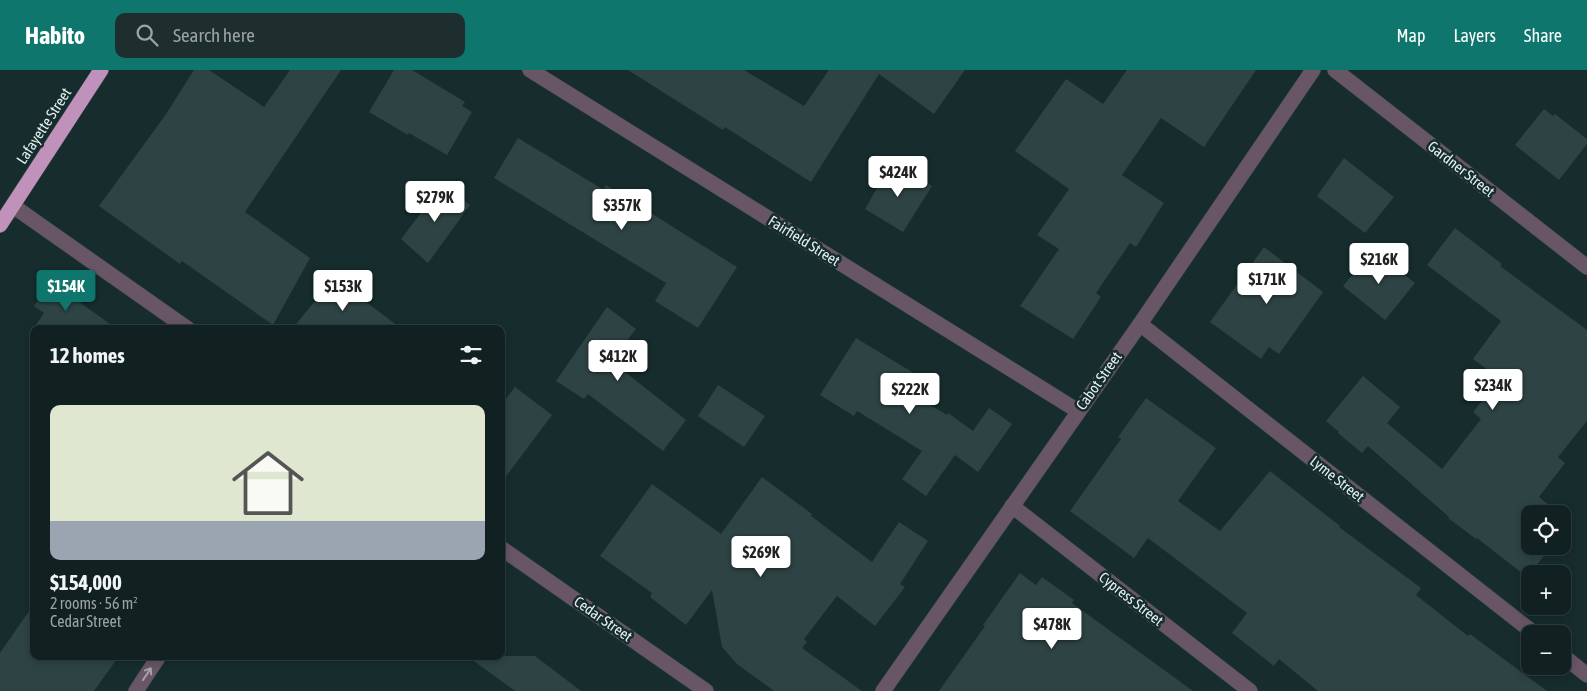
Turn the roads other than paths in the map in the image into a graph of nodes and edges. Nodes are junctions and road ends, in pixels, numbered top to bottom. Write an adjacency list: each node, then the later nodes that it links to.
1 (101, 70): 5 (highway, Lafayette Street)
2 (530, 70): 10 (street, Fairfield Street)
3 (1313, 70): 8 (street, Cabot Street)
4 (1335, 70): 7 (street, Gardner Street)
5 (13, 206): 6 (highway, Lafayette Street); 9 (street)
6 (0, 225)
7 (1587, 267)
8 (1140, 324): 10 (street, Cabot Street); 13 (street, Lyme Street)
9 (182, 325)
10 (1078, 411): 11 (street, Cabot Street)
11 (1012, 506): 19 (street, Cabot Street); 20 (street, Cypress Street)
12 (505, 551): 18 (street, Cedar Street)
13 (1524, 625)
14 (156, 660): 17 (street, one-way to 14)
15 (1571, 662): 16 (street)
16 (1587, 675)
17 (136, 691)
18 (706, 691)
19 (883, 691)
20 (1250, 691)

